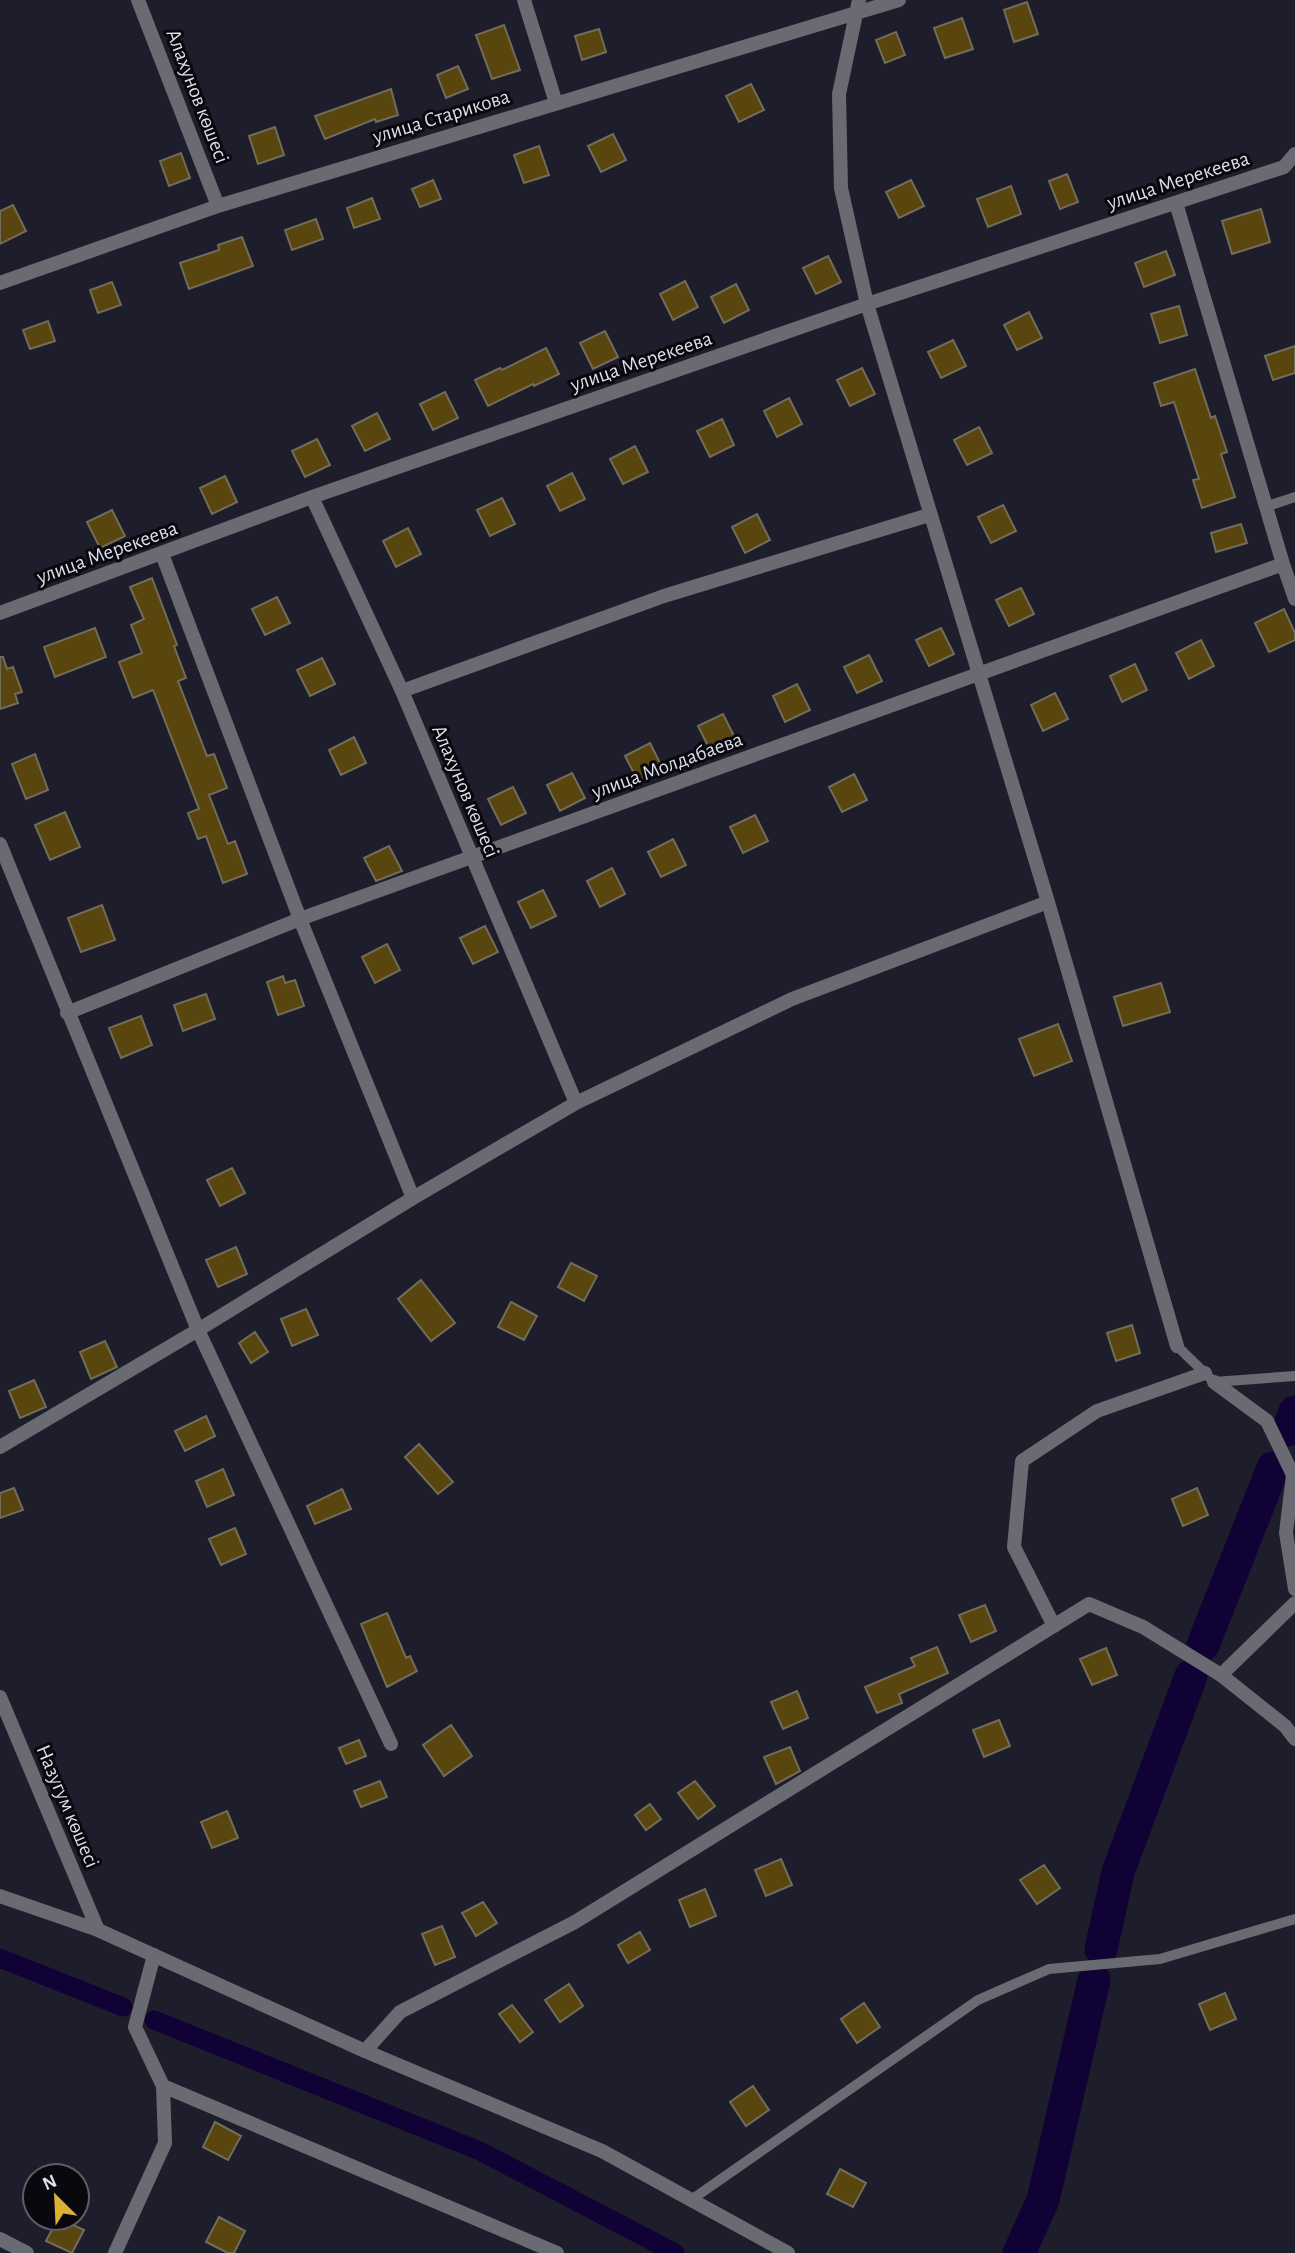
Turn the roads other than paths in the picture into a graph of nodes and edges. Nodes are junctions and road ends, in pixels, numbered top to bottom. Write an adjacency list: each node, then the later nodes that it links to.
1 (138, 0): 9 (street, Алахунов көшесі)
2 (524, 0): 6 (street)
3 (859, 0): 5 (street)
4 (899, 0): 5 (street, улица Старикова)
5 (855, 15): 6 (street, улица Старикова); 11 (street)
6 (556, 103): 9 (street, улица Старикова)
7 (1295, 154): 8 (street, улица Мерекеева)
8 (1176, 203): 11 (street, улица Мерекеева); 14 (street)
9 (218, 206): 10 (street, улица Старикова)
10 (0, 284)
11 (867, 304): 12 (street, улица Мерекеева); 15 (street)
12 (312, 497): 16 (street, улица Мерекеева); 21 (street, Алахунов көшесі)
13 (1295, 497): 14 (lane)
14 (1265, 507): 17 (street)
15 (929, 515): 20 (street); 21 (street)
16 (162, 554): 19 (street, улица Мерекеева); 25 (street)
17 (1283, 564): 18 (street); 20 (street, улица Молдабаева)
18 (1295, 599)
19 (0, 613)
20 (978, 675): 23 (street, улица Молдабаева); 24 (street)
21 (402, 691): 23 (street, Алахунов көшесі)
22 (0, 844): 26 (street)
23 (472, 859): 25 (street, улица Молдабаева); 27 (street, Алахунов көшесі)
24 (1048, 902): 27 (street); 30 (street)
25 (300, 919): 26 (street, улица Молдабаева); 28 (street)
26 (67, 1013): 29 (street)
27 (576, 1103): 28 (street)
28 (413, 1198): 29 (street)
29 (198, 1331): 33 (street); 40 (street)
30 (1177, 1346): 32 (lane)
31 (1295, 1376): 32 (lane)
32 (1210, 1377): 34 (street); 36 (street)
33 (0, 1447)
34 (1295, 1589)
35 (1295, 1603): 37 (street)
36 (1054, 1626): 37 (street); 45 (street)
37 (1221, 1675): 39 (street)
38 (0, 1697): 43 (street, Назугум көшесі)
39 (1294, 1736)
40 (391, 1744)
41 (0, 1896): 43 (street)
42 (1295, 1919): 47 (lane)
43 (98, 1930): 44 (street)
44 (153, 1955): 45 (street); 46 (street)
45 (365, 2051): 47 (street)
46 (163, 2086): 50 (street); 51 (street)
47 (691, 2200): 52 (street)
48 (0, 2239): 49 (street)
49 (27, 2253)
50 (115, 2253)
51 (556, 2253)
52 (788, 2253)

